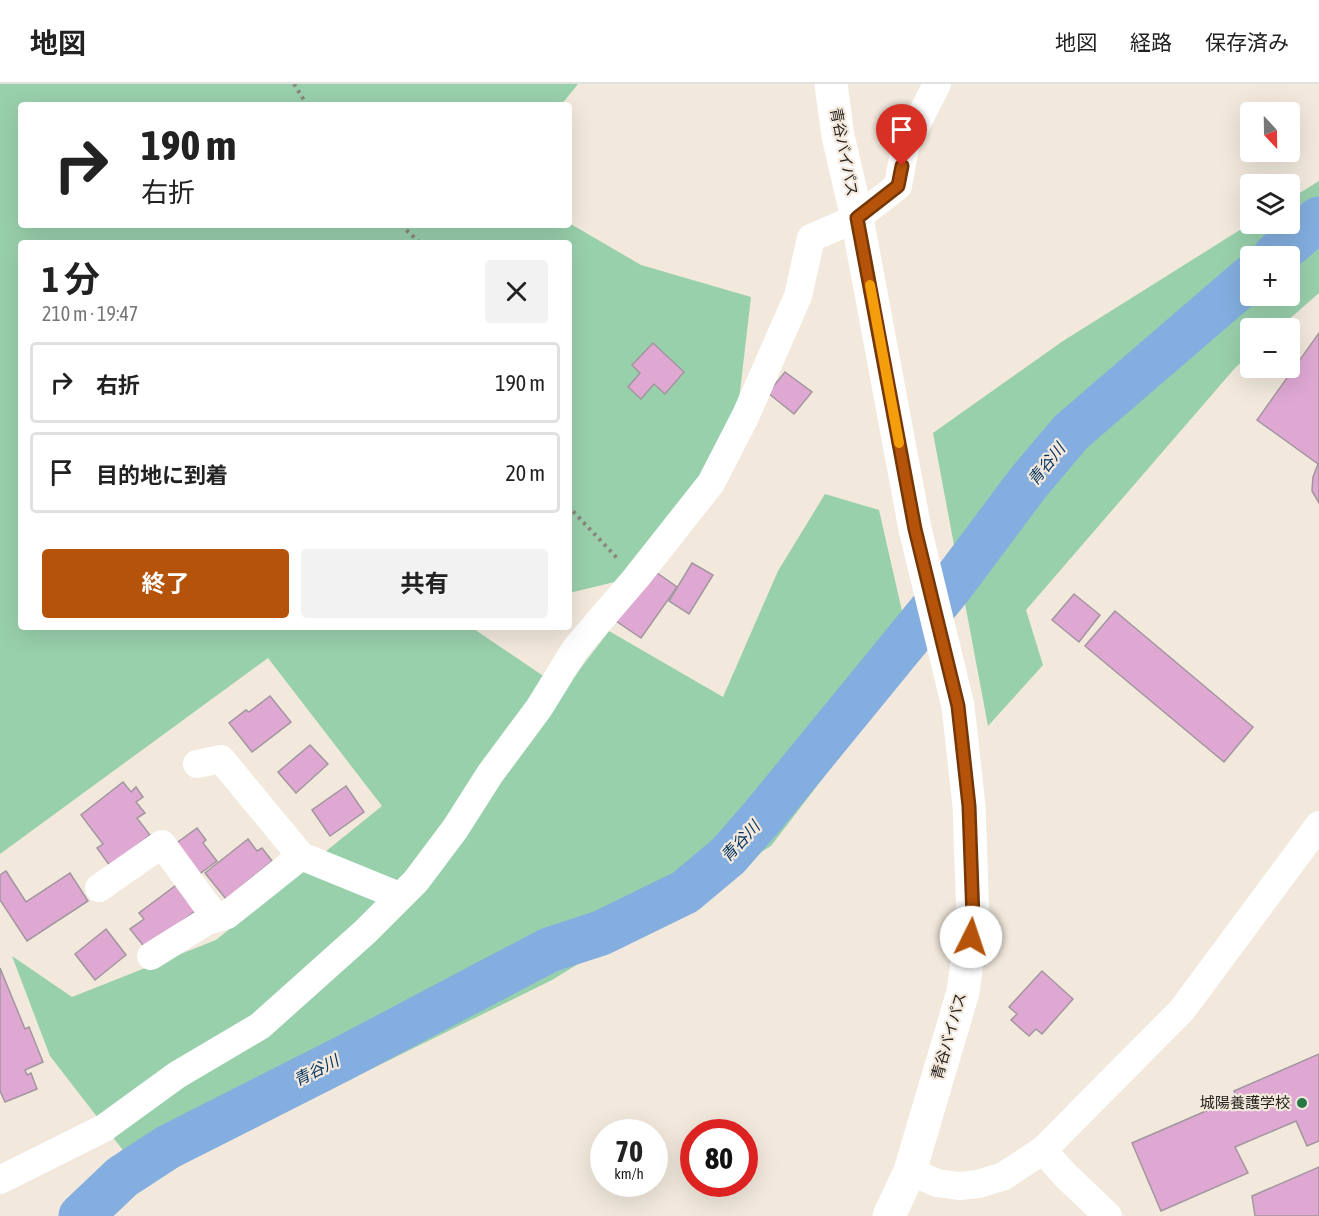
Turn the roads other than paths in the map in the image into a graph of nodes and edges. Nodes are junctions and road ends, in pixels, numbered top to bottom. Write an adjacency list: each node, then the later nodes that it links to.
1 (831, 84): 3 (highway, 青谷バイパス)
2 (937, 84): 3 (street)
3 (857, 218): 8 (street); 12 (highway, 青谷バイパス)
4 (196, 764): 6 (street)
5 (1319, 825): 11 (street)
6 (301, 856): 8 (street); 9 (street)
7 (99, 888): 9 (street)
8 (399, 896): 13 (street)
9 (216, 918): 10 (street)
10 (151, 956)
11 (1043, 1150): 12 (street); 15 (street)
12 (910, 1171): 14 (highway, 青谷バイパス)
13 (0, 1180)
14 (889, 1216)
15 (1108, 1216)

